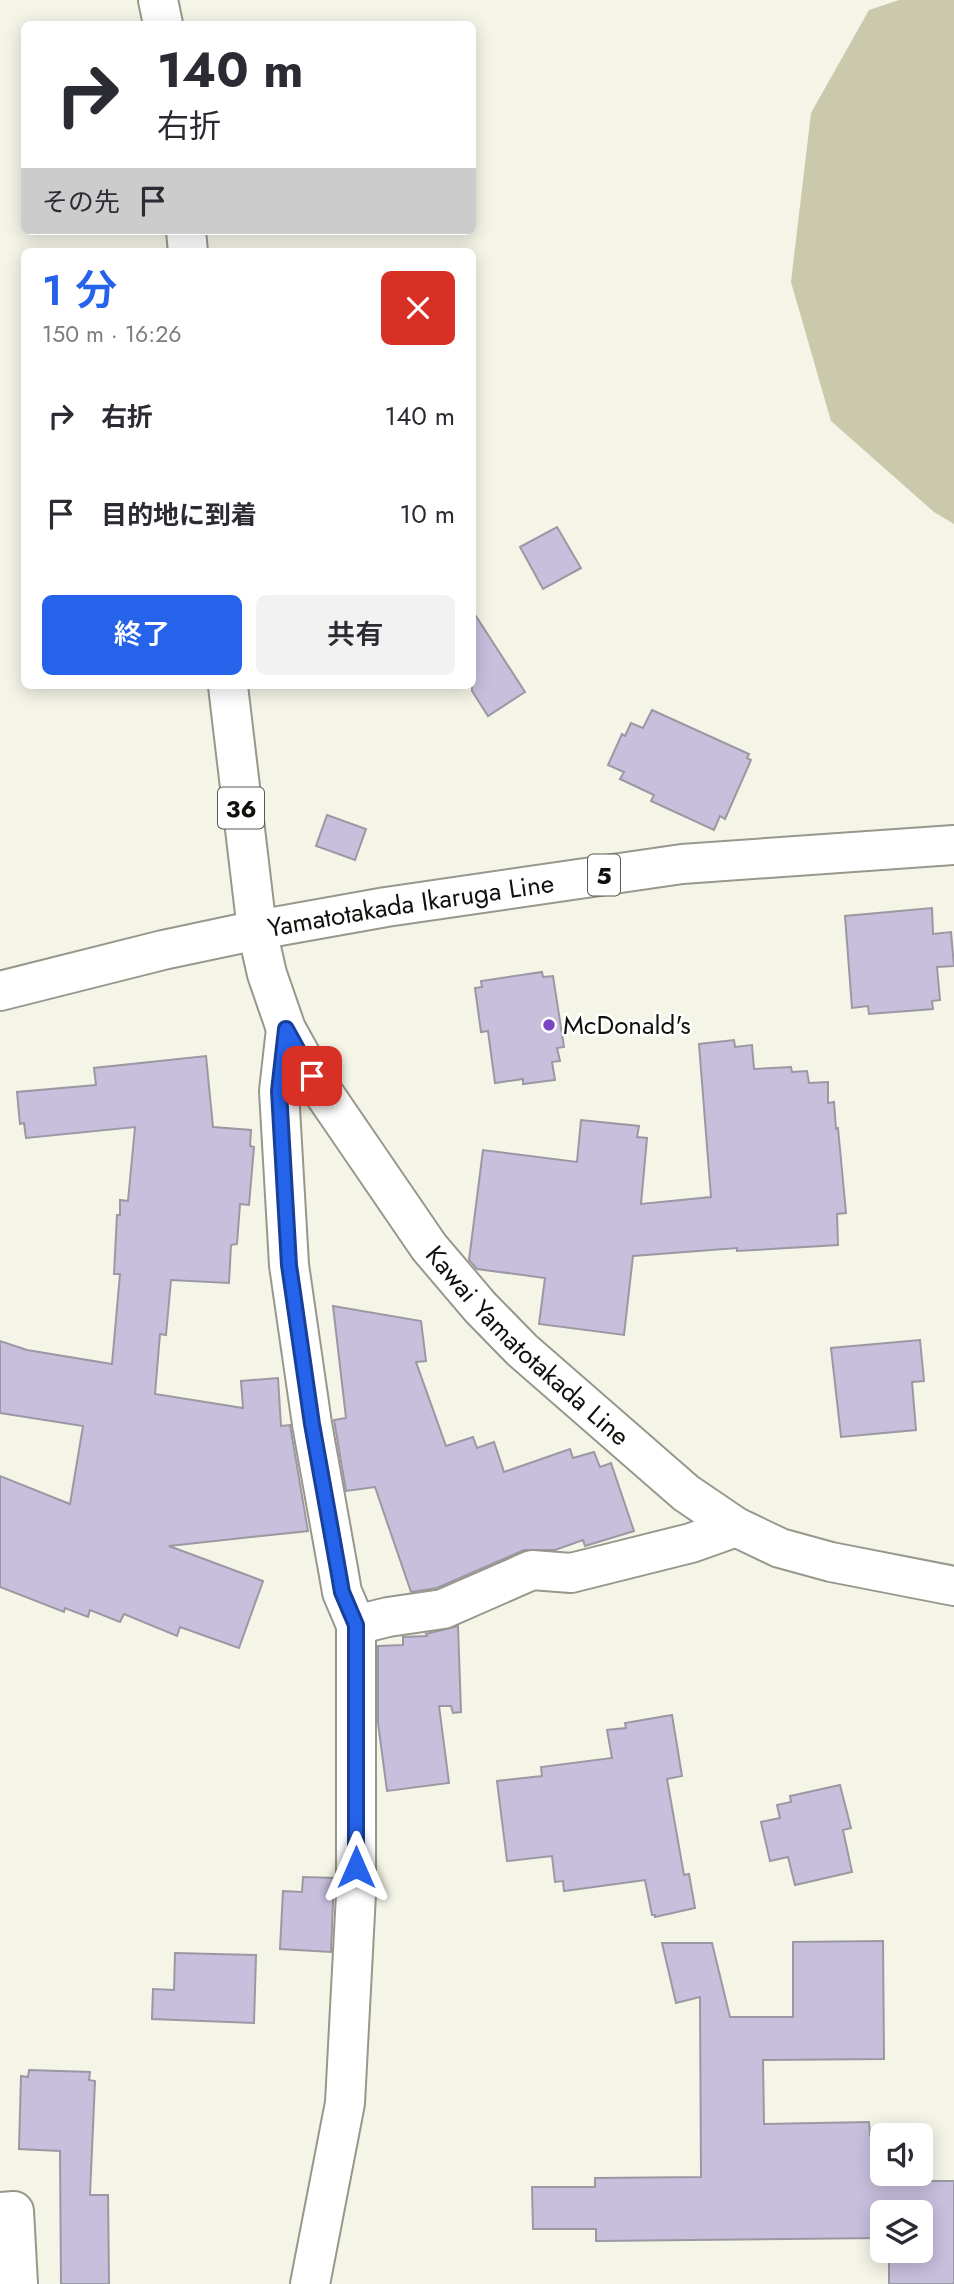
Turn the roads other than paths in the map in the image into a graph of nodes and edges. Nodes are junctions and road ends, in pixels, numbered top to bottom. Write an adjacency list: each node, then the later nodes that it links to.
1 (158, 0): 2 (main road)
2 (162, 21)
3 (228, 689): 5 (main road, 36)
4 (954, 845): 5 (main road, Yamatotakada Ikaruga Line / 5)
5 (257, 930): 6 (main road, Yamatotakada Ikaruga Line / 5); 7 (main road, Kawai Yamatotakada Line)
6 (0, 992)
7 (286, 1029): 8 (main road, Kawai Yamatotakada Line); 10 (main road)
8 (736, 1527): 9 (main road, Kawai Yamatotakada Line); 10 (main road)
9 (954, 1586)
10 (356, 1625): 12 (main road)
11 (0, 2212): 13 (main road)
12 (303, 2282)
13 (18, 2284)

